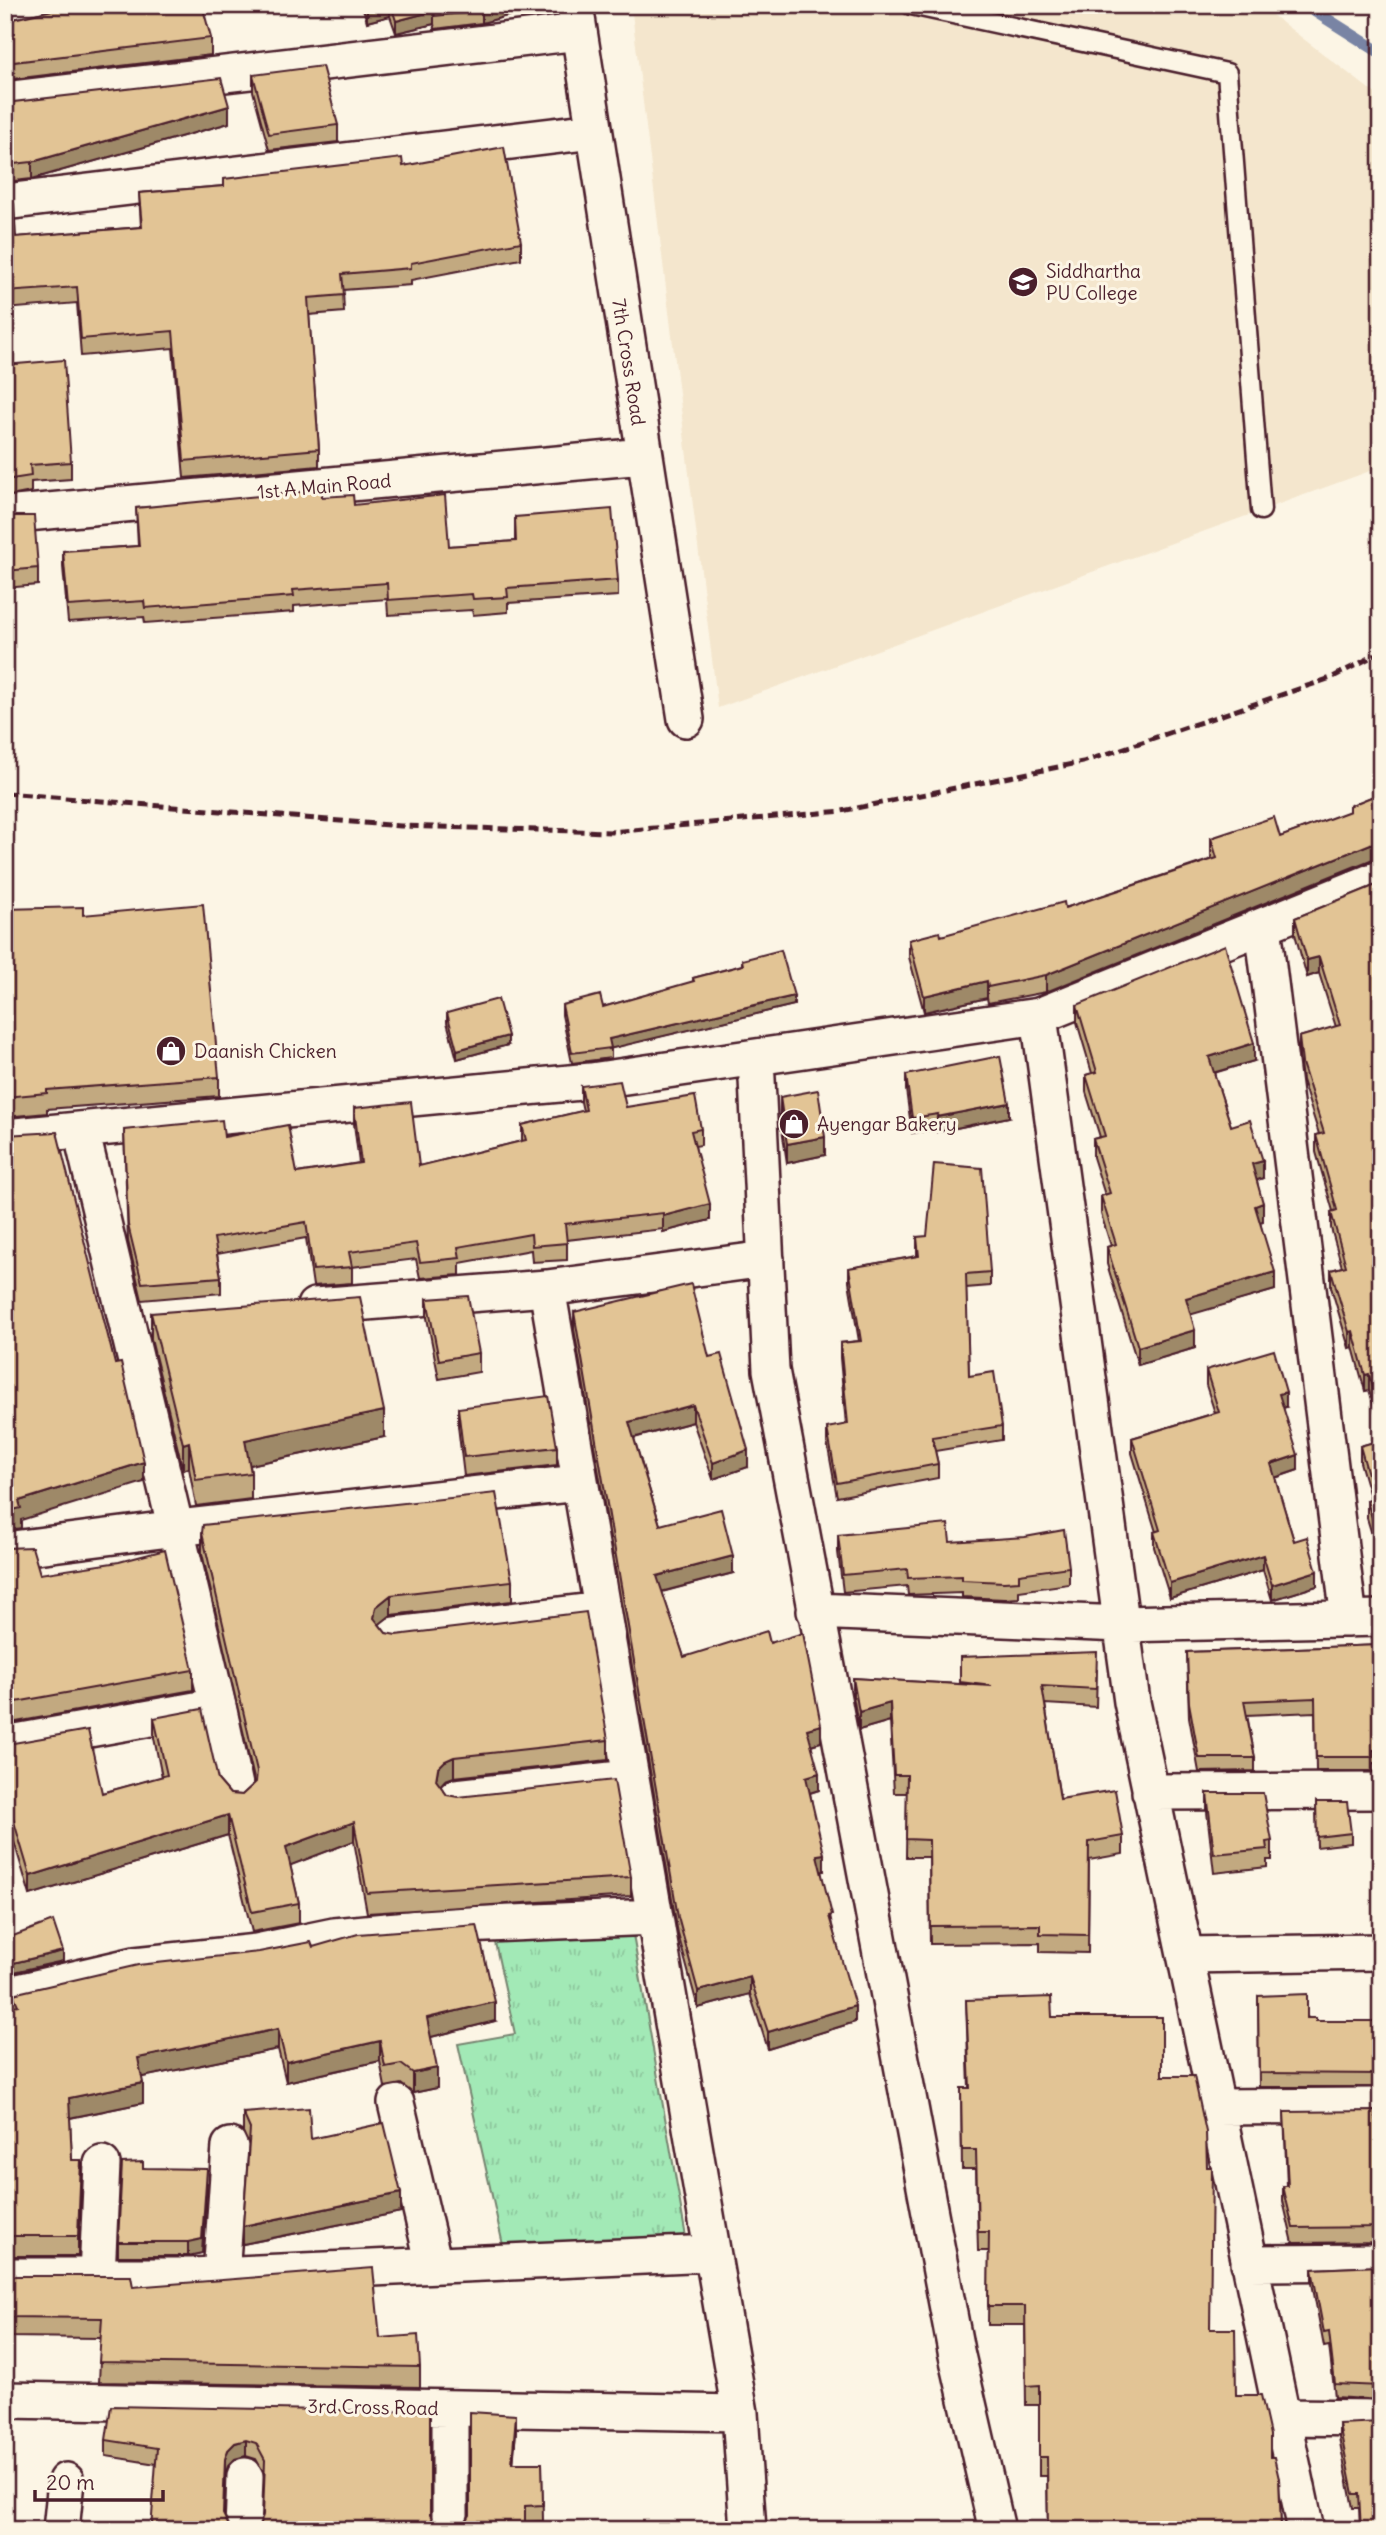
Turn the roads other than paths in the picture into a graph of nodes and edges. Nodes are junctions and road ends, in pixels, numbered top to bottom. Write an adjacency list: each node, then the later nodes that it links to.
1 (56, 5): 3 (street)
2 (911, 5): 9 (lane)
3 (5, 17)
4 (577, 19): 5 (street); 6 (street, 7th Cross Road)
5 (5, 100)
6 (594, 131): 7 (street); 8 (street, 7th Cross Road)
7 (5, 202)
8 (643, 456): 10 (street, 1st A Main Road); 11 (street, 7th Cross Road)
9 (1261, 510)
10 (5, 515)
11 (686, 719)
12 (1381, 878): 13 (street)
13 (1262, 926): 14 (street); 26 (street)
14 (1039, 1016): 15 (street); 27 (street)
15 (756, 1058): 16 (street); 18 (street)
16 (81, 1130): 17 (street); 22 (street)
17 (5, 1137)
18 (766, 1259): 19 (street); 25 (street)
19 (547, 1288): 20 (street); 21 (street)
20 (289, 1308)
21 (578, 1483): 22 (street); 24 (street)
22 (177, 1528): 23 (street); 29 (street)
23 (5, 1550)
24 (601, 1610): 28 (street); 31 (street)
25 (815, 1611): 27 (street); 63 (street)
26 (1365, 1619): 27 (street)
27 (1122, 1624): 33 (street)
28 (394, 1635)
29 (218, 1706): 30 (street); 34 (street)
30 (5, 1744)
31 (629, 1778): 35 (street); 36 (street)
32 (1381, 1791): 33 (street)
33 (1150, 1792): 38 (street)
34 (237, 1795)
35 (456, 1797)
36 (654, 1917): 39 (street); 45 (street)
37 (1381, 1952): 38 (street)
38 (1185, 1955): 42 (street)
39 (5, 1995)
40 (396, 2103): 48 (street)
41 (1381, 2106): 42 (street)
42 (1217, 2107): 47 (street)
43 (230, 2146): 49 (street)
44 (102, 2164): 51 (street)
45 (712, 2253): 48 (street); 54 (street)
46 (1381, 2262): 47 (street)
47 (1249, 2263): 55 (street)
48 (434, 2265): 49 (street)
49 (221, 2275): 51 (street)
50 (5, 2276): 51 (street)
51 (97, 2276)
52 (5, 2400): 53 (street, 3rd Cross Road)
53 (450, 2408): 54 (street, 3rd Cross Road); 61 (street)
54 (740, 2413): 62 (street)
55 (1282, 2417): 56 (street); 64 (street)
56 (1381, 2418)
57 (245, 2476): 60 (street)
58 (66, 2482): 59 (street)
59 (61, 2530)
60 (243, 2530)
61 (450, 2530)
62 (748, 2530)
63 (997, 2530)
64 (1306, 2530)

